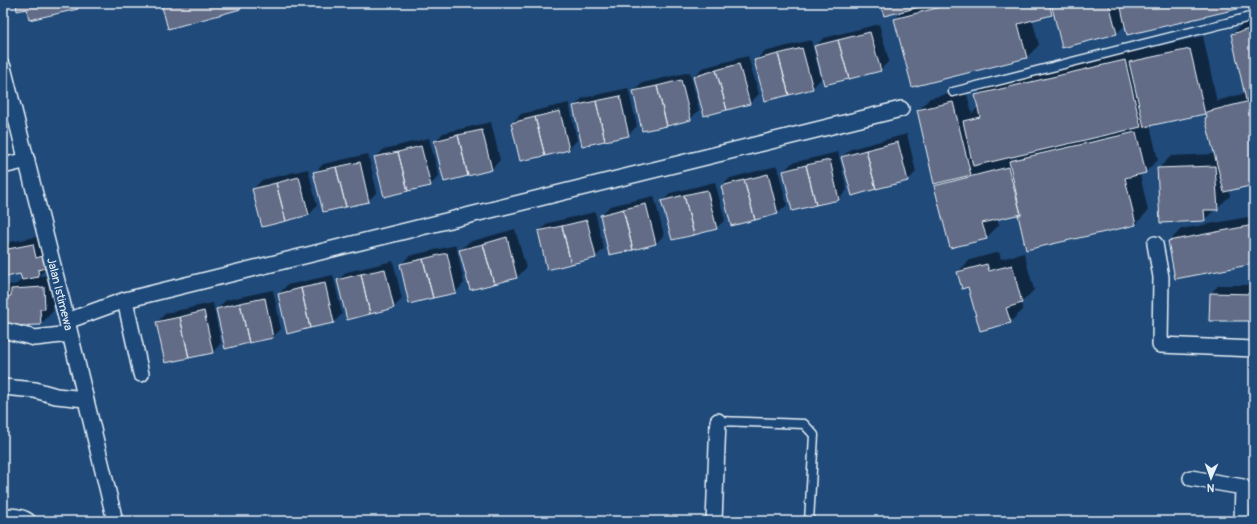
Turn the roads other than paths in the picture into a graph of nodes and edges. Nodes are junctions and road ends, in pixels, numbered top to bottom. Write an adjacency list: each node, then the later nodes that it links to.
1 (1254, 16): 3 (lane)
2 (3, 67): 5 (street, Jalan Istimewa)
3 (953, 92)
4 (901, 110): 9 (street)
5 (9, 118): 6 (street, Jalan Istimewa)
6 (27, 160): 7 (street); 10 (street, Jalan Istimewa)
7 (3, 166)
8 (1155, 244): 12 (street)
9 (125, 300): 10 (street); 13 (street)
10 (69, 328): 11 (street); 15 (street, Jalan Istimewa)
11 (3, 330)
12 (1254, 349)
13 (141, 374)
14 (3, 387): 15 (street)
15 (85, 399): 20 (street, Jalan Istimewa)
16 (718, 421): 21 (street); 22 (lane)
17 (1191, 478): 23 (street)
18 (3, 516): 19 (street)
19 (28, 521)
20 (115, 521)
21 (714, 521)
22 (809, 521)
23 (1242, 521)

